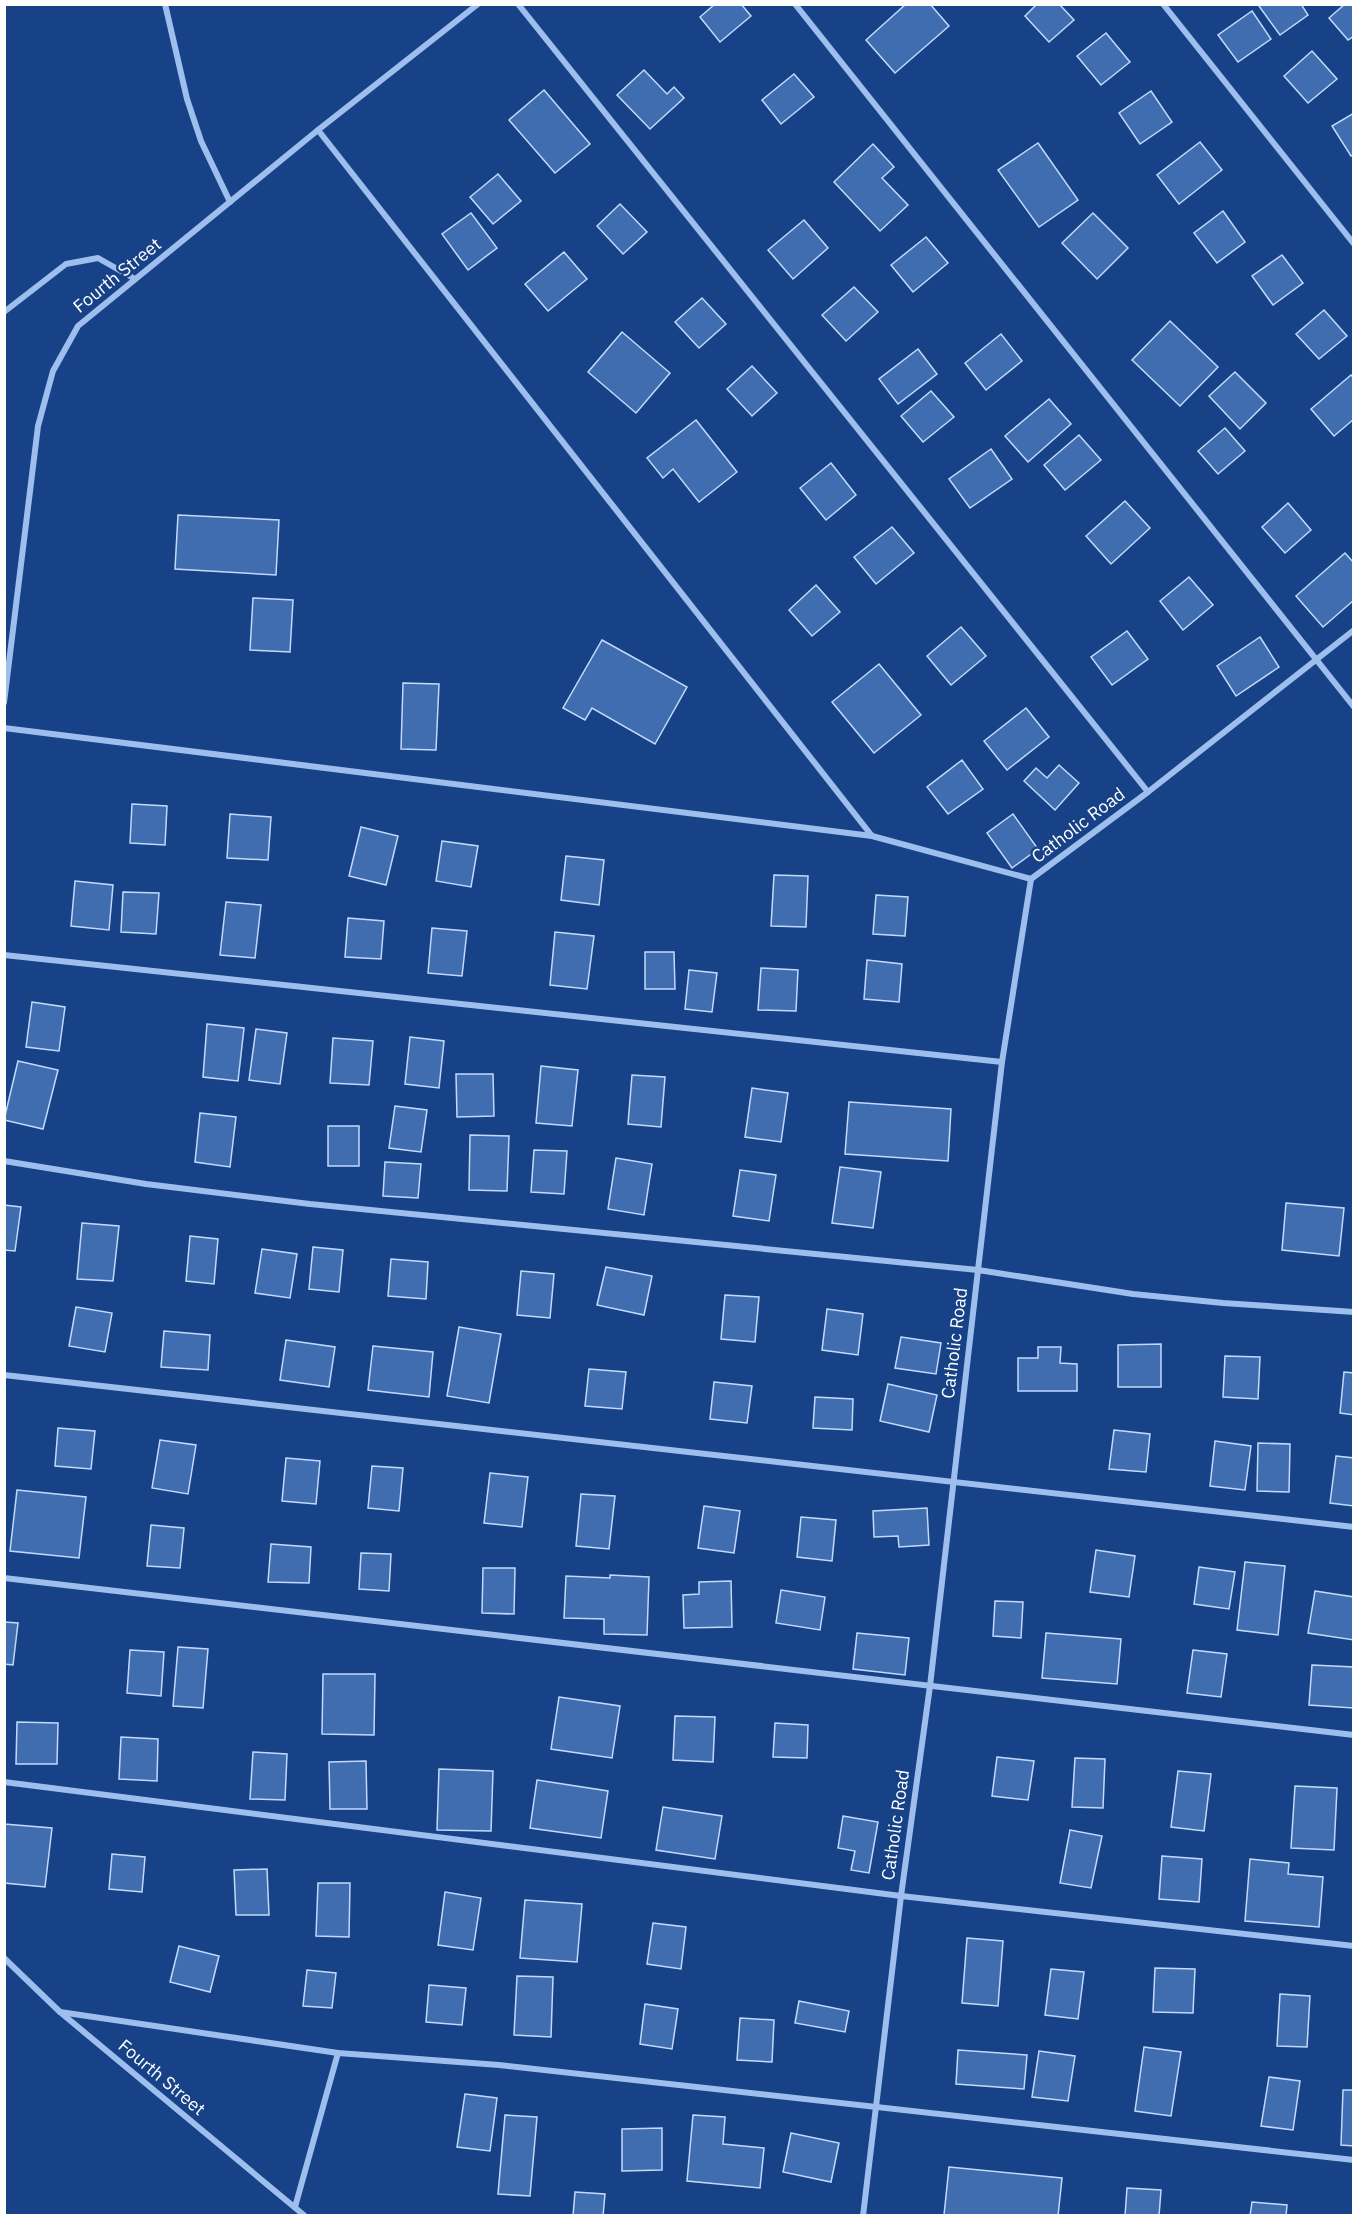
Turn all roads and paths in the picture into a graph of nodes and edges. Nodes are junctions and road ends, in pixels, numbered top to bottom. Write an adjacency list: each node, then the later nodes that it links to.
1 (165, 4): 7 (street)
2 (478, 4): 6 (street, Fourth Street)
3 (518, 4): 16 (street)
4 (795, 4): 12 (street)
5 (1163, 4): 8 (street)
6 (318, 130): 7 (street, Fourth Street); 17 (street)
7 (230, 202): 9 (street, Fourth Street)
8 (1353, 244)
9 (135, 279): 10 (street); 13 (street, Fourth Street)
10 (4, 312)
11 (1353, 630): 12 (street, Catholic Road)
12 (1317, 660): 14 (street); 16 (street, Catholic Road)
13 (4, 703)
14 (1353, 707)
15 (4, 728): 17 (street)
16 (1148, 792): 18 (street, Catholic Road)
17 (872, 836): 18 (street)
18 (1031, 879): 20 (street, Catholic Road)
19 (4, 956): 20 (street)
20 (1002, 1062): 22 (street, Catholic Road)
21 (4, 1161): 22 (street)
22 (978, 1270): 23 (street); 25 (street, Catholic Road)
23 (1353, 1312)
24 (4, 1375): 25 (street)
25 (952, 1483): 26 (street); 28 (street, Catholic Road)
26 (1353, 1527)
27 (4, 1578): 28 (street)
28 (930, 1686): 29 (street); 31 (street, Catholic Road)
29 (1353, 1735)
30 (4, 1782): 31 (street)
31 (901, 1896): 32 (street); 36 (street, Catholic Road)
32 (1353, 1946)
33 (4, 1958): 34 (street, Fourth Street)
34 (60, 2012): 35 (street); 38 (street, Fourth Street)
35 (338, 2053): 36 (street); 38 (street)
36 (876, 2106): 37 (street); 40 (street, Catholic Road)
37 (1353, 2160)
38 (295, 2206): 39 (street, Fourth Street)
39 (305, 2216)
40 (862, 2216)

